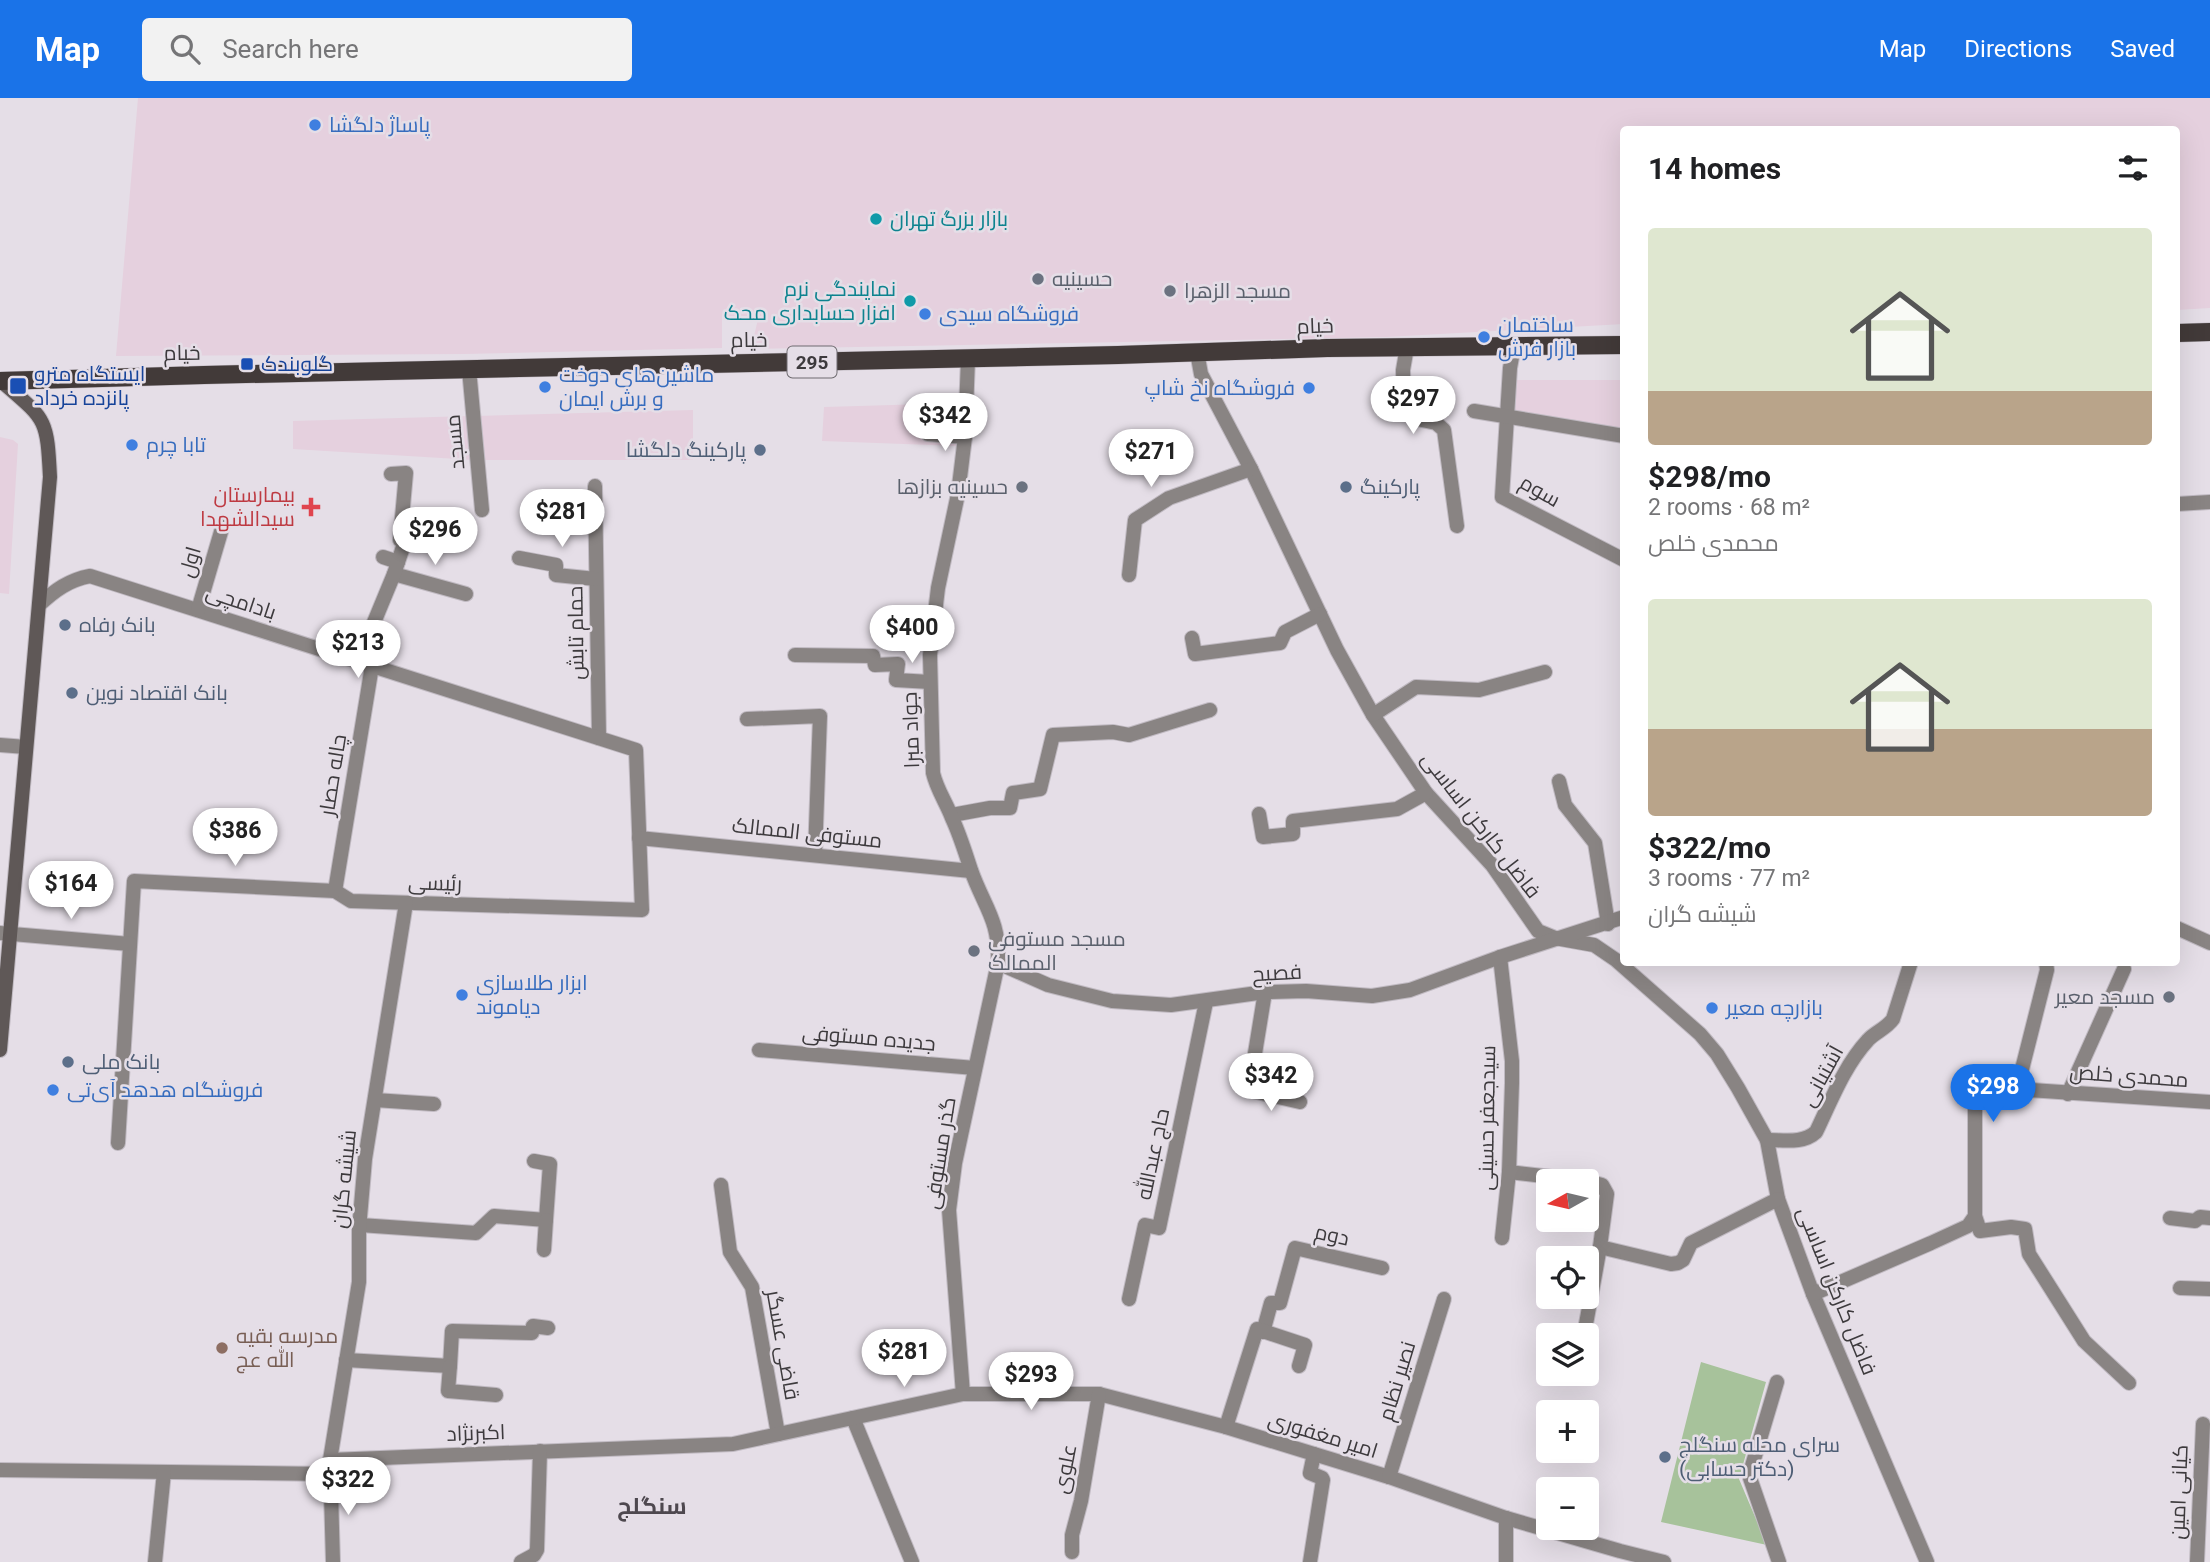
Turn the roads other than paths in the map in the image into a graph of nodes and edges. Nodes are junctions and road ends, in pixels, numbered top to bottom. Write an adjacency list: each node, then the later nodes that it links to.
1 (2210, 332): 2 (main road)
2 (2180, 333)
3 (1620, 345): 4 (main road, خیام / 295)
4 (1514, 346): 5 (main road, خیام / 295); 11 (street)
5 (1407, 347): 6 (main road, خیام / 295); 22 (street)
6 (1197, 352): 7 (main road, خیام / 295); 15 (street, فاضل کارکن اساسی)
7 (968, 359): 8 (main road, خیام / 295); 14 (street, جواد مبرا)
8 (469, 369): 9 (main road, خیام / 295); 20 (street, مسجد)
9 (0, 381): 30 (main road)
10 (1474, 411): 11 (street)
11 (1507, 418): 13 (street); 25 (street, سوم)
12 (928, 434): 14 (street)
13 (1620, 435)
14 (965, 437): 37 (street, جواد مبرا)
15 (1251, 469): 27 (street); 32 (street, فاضل کارکن اساسی)
16 (398, 474): 26 (street, چاله حصار)
17 (595, 486): 28 (street, حمام تابش)
18 (2210, 502): 19 (street)
19 (2180, 504)
20 (482, 510)
21 (223, 525): 31 (street, اول)
22 (1457, 526)
23 (383, 558): 26 (street)
24 (519, 558): 28 (street)
25 (1620, 558)
26 (396, 568): 29 (street); 35 (street, چاله حصار)
27 (1129, 575)
28 (596, 579): 41 (street, حمام تابش)
29 (466, 594)
30 (38, 605): 31 (street, بادامچی); 43 (main road)
31 (198, 610): 35 (street, بادامچی)
32 (1320, 614): 33 (street); 39 (street, فاضل کارکن اساسی)
33 (1192, 638)
34 (795, 654): 37 (street)
35 (365, 663): 41 (street, بادامچی); 52 (street, چاله حصار)
36 (1545, 672): 39 (street)
37 (930, 682): 48 (street, جواد مبرا)
38 (1210, 710): 48 (street)
39 (1373, 715): 46 (street, فاضل کارکن اساسی)
40 (747, 719): 50 (street)
41 (598, 738): 44 (street, بادامچی)
42 (0, 745): 43 (street)
43 (26, 747): 57 (main road)
44 (636, 750): 49 (street, رئیسی)
45 (1559, 782): 55 (street)
46 (1426, 793): 47 (street); 58 (street, فاضل کارکن اساسی)
47 (1259, 814)
48 (951, 815): 51 (street, جواد مبرا)
49 (639, 838): 50 (street, مستوفی الممالک); 53 (street, رئیسی)
50 (815, 855): 51 (street, مستوفی الممالک)
51 (971, 871): 62 (street, جواد مبرا)
52 (335, 891): 53 (street, رئیسی); 60 (street, رئیسی)
53 (406, 903): 75 (street, شیشه گران)
54 (1620, 919): 55 (street, فصیح)
55 (1608, 924): 58 (street, فصیح)
56 (2180, 929): 59 (street)
57 (5, 933): 60 (street); 70 (main road)
58 (1555, 938): 61 (street, فصیح); 63 (street, فاضل کارکن اساسی)
59 (2210, 943)
60 (130, 944): 80 (street, رئیسی)
61 (1500, 957): 68 (street, فصیح); 82 (street, سیدجعفر حسینی)
62 (998, 963): 69 (street, فصیح); 72 (street, گذر مستوفی)
63 (1620, 964)
64 (1623, 966): 79 (street, فاضل کارکن اساسی)
65 (1910, 966): 79 (street, آشتیانی)
66 (2046, 966): 73 (street)
67 (2124, 969): 74 (street)
68 (1265, 992): 69 (street, فصیح); 76 (street)
69 (1206, 1002): 99 (street, حاج عبدالله)
70 (0, 1050)
71 (759, 1050): 72 (street, جدیده مستوفی)
72 (975, 1068): 109 (street, گذر مستوفی)
73 (2017, 1089): 74 (street, محمدی خلص); 87 (street, محمدی خلص)
74 (2068, 1094): 77 (street, محمدی خلص)
75 (375, 1100): 78 (street); 91 (street, شیشه گران)
76 (1300, 1102)
77 (2210, 1102)
78 (434, 1104)
79 (1767, 1140): 86 (street, فاضل کارکن اساسی)
80 (118, 1143)
81 (534, 1161): 90 (street)
82 (1509, 1172): 83 (street); 92 (street, سیدجعفر حسینی)
83 (1536, 1175)
84 (1600, 1184): 93 (street)
85 (721, 1185): 115 (street, قاضی عسگر)
86 (1778, 1199): 93 (street); 98 (street, فاضل کارکن اساسی)
87 (1975, 1216): 98 (street); 108 (street)
88 (2170, 1218): 89 (street)
89 (2210, 1218)
90 (546, 1220): 91 (street); 94 (street)
91 (359, 1225): 104 (street, شیشه گران)
92 (1502, 1238)
93 (1600, 1247): 101 (street)
94 (544, 1250)
95 (1382, 1268): 103 (street, دوم)
96 (2180, 1288): 97 (street)
97 (2210, 1289)
98 (1813, 1294): 133 (street, فاضل کارکن اساسی)
99 (1129, 1299)
100 (1444, 1299): 121 (street, نصیر نظام)
101 (1586, 1323)
102 (548, 1328): 105 (street)
103 (1260, 1331): 106 (street); 114 (street)
104 (346, 1360): 105 (street); 118 (street, شیشه گران)
105 (450, 1366): 111 (street)
106 (1299, 1366)
107 (1777, 1382): 132 (street)
108 (2129, 1382)
109 (963, 1394): 110 (street, امیر مغفوری); 112 (street, اکبرنژاد)
110 (1099, 1394): 114 (street, امیر مغفوری); 123 (street, علوی)
111 (496, 1395)
112 (853, 1418): 115 (street, اکبرنژاد); 128 (street)
113 (2203, 1424): 134 (street, کیانی امین)
114 (1226, 1427): 117 (street, امیر مغفوری)
115 (778, 1434): 116 (street, اکبرنژاد)
116 (540, 1451): 118 (street, اکبرنژاد); 127 (street)
117 (1314, 1454): 121 (street, امیر مغفوری); 129 (street)
118 (329, 1467): 120 (street, اکبرنژاد); 126 (street, شیشه گران)
119 (0, 1470): 120 (street, اکبرنژاد)
120 (164, 1472): 125 (street)
121 (1389, 1477): 122 (street, امیر مغفوری)
122 (1506, 1518): 124 (street, امیر مغفوری); 130 (street)
123 (1072, 1552)
124 (1620, 1557): 131 (street, امیر مغفوری)
125 (155, 1562)
126 (333, 1562)
127 (521, 1562)
128 (912, 1562)
129 (1310, 1562)
130 (1506, 1562)
131 (1664, 1562)
132 (1779, 1562)
133 (1927, 1562)
134 (2197, 1562)

